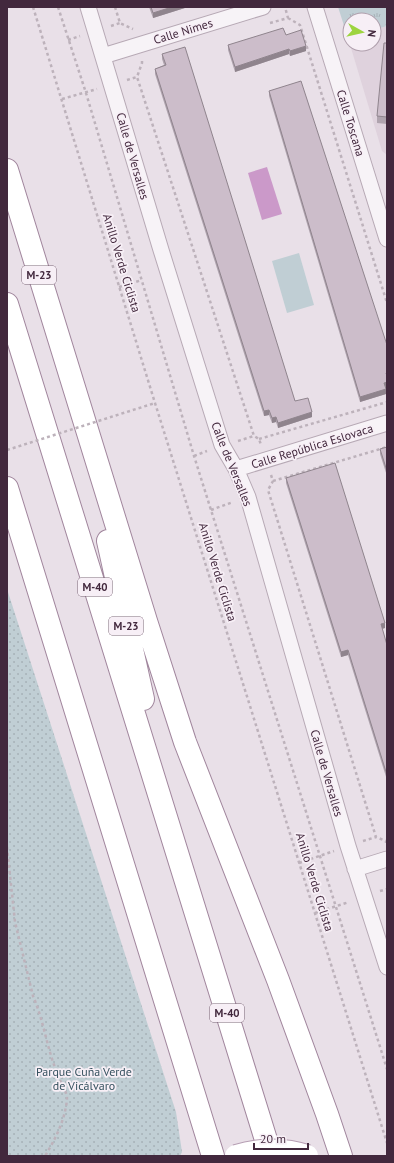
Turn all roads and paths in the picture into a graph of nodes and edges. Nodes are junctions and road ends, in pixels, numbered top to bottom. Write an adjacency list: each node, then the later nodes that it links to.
1 (33, 7): 14 (path, Anillo Verde Ciclista)
2 (58, 7): 13 (path)
3 (88, 7): 9 (street, Calle de Versalles)
4 (115, 7): 8 (path)
5 (263, 7): 8 (street, Calle Nimes)
6 (315, 7): 11 (street, Calle Toscana)
7 (288, 18): 15 (path)
8 (138, 45): 9 (street, Calle Nimes); 21 (path)
9 (104, 56): 25 (street, Calle de Versalles)
10 (7, 170): 17 (main road, M-23)
11 (380, 193): 12 (street, Calle Toscana)
12 (387, 239)
13 (142, 280): 14 (path); 32 (path)
14 (119, 287): 19 (path, Anillo Verde Ciclista)
15 (387, 302)
16 (7, 304): 36 (main road, M-40)
17 (72, 380): 36 (main road, M-23); 47 (main road)
18 (387, 402): 21 (path)
19 (156, 403): 23 (path, bridge); 34 (path, Anillo Verde Ciclista)
20 (387, 423): 24 (street, Calle República Eslovaca)
21 (259, 439): 24 (path)
22 (387, 447): 26 (path)
23 (7, 450)
24 (266, 460): 25 (street, Calle República Eslovaca); 26 (path)
25 (236, 470): 35 (street, Calle de Versalles)
26 (273, 481): 30 (path)
27 (7, 488): 29 (main road)
28 (7, 513): 29 (main road)
29 (40, 599): 43 (main road)
30 (387, 846)
31 (7, 847): 42 (path)
32 (320, 856): 34 (path); 37 (path)
33 (387, 859): 35 (street)
34 (299, 863): 38 (path, Anillo Verde Ciclista)
35 (355, 869): 39 (street, Calle de Versalles)
36 (183, 871): 45 (main road, M-40)
37 (335, 906): 38 (path); 40 (path)
38 (315, 913): 41 (path, Anillo Verde Ciclista)
39 (387, 967)
40 (387, 1069)
41 (387, 1143)
42 (45, 1156)
43 (213, 1156)
44 (236, 1156): 46 (main road, bridge)
45 (271, 1156)
46 (307, 1156)
47 (340, 1156)

